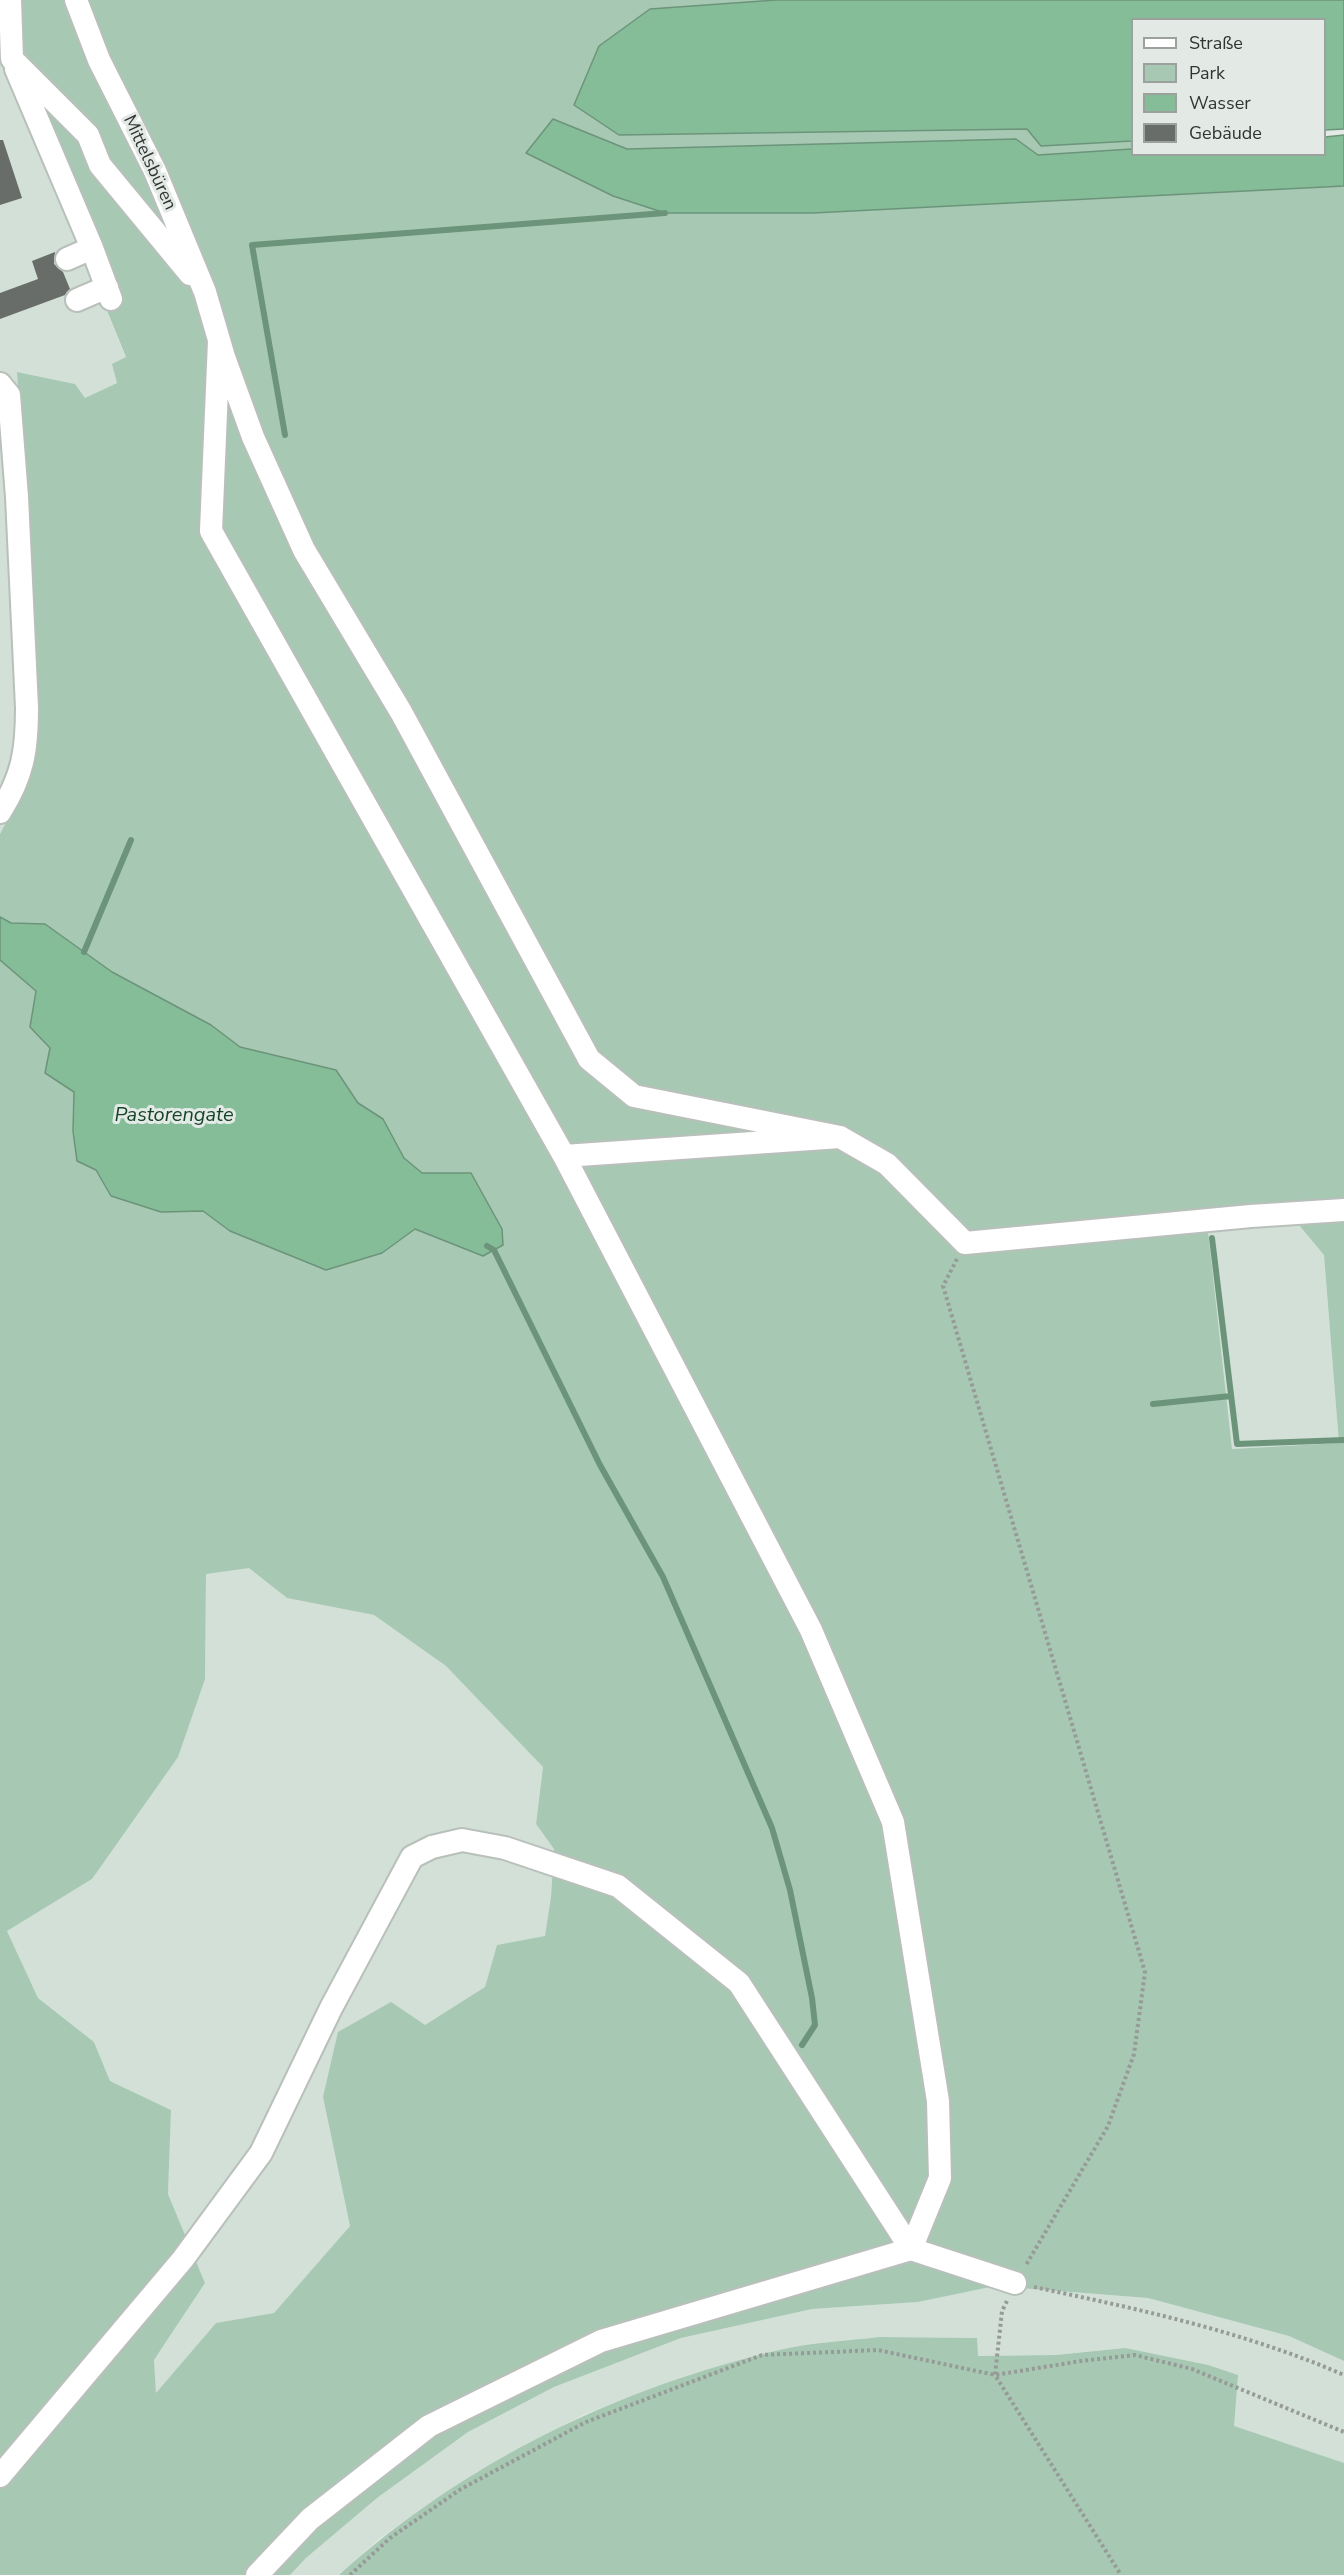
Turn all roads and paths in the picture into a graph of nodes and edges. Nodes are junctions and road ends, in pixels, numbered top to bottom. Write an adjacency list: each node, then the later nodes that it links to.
1 (10, 0): 4 (street)
2 (76, 0): 7 (street, Mittelsbüren)
3 (0, 23): 4 (street)
4 (6, 61): 5 (street); 7 (street)
5 (92, 248): 6 (street); 8 (street)
6 (67, 259)
7 (205, 292): 9 (street, Mittelsbüren)
8 (77, 300)
9 (217, 334): 12 (street); 13 (street)
10 (0, 384): 11 (street)
11 (0, 812)
12 (840, 1137): 13 (street); 15 (street)
13 (564, 1156): 16 (street)
14 (1344, 1210): 15 (street)
15 (966, 1243): 17 (path)
16 (911, 2248): 17 (street); 21 (street); 22 (street)
17 (1015, 2283): 18 (path); 19 (path)
18 (995, 2374): 20 (path); 23 (path); 24 (path)
19 (1344, 2375)
20 (1344, 2432)
21 (0, 2476)
22 (257, 2575)
23 (350, 2575)
24 (1121, 2575)

